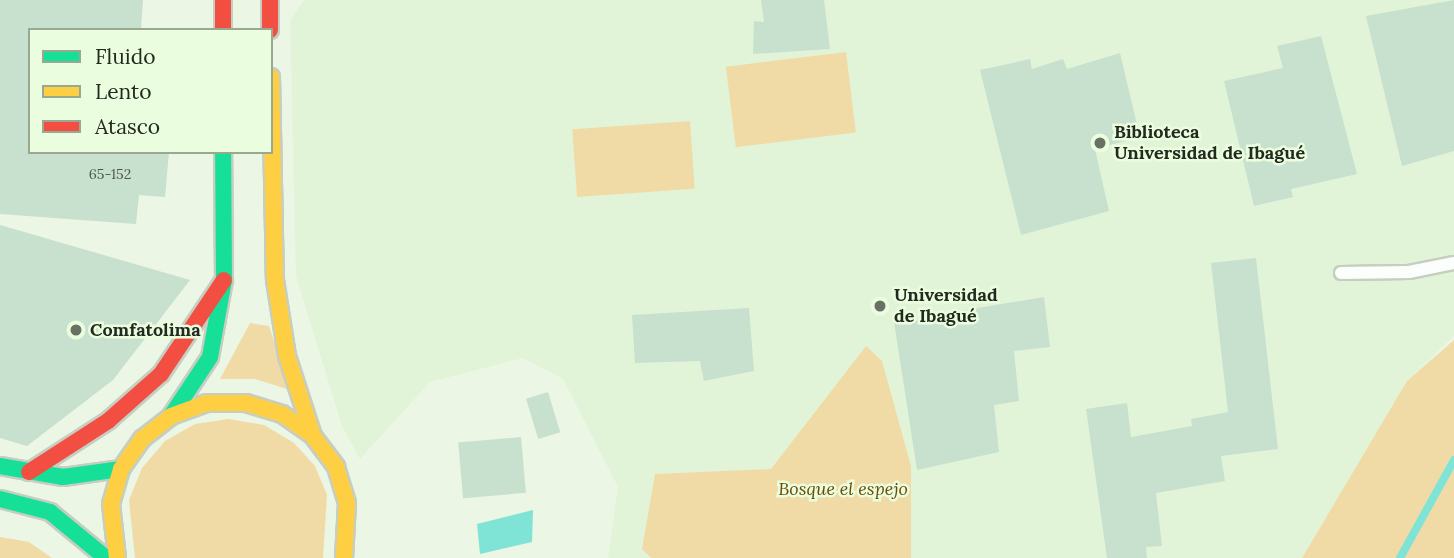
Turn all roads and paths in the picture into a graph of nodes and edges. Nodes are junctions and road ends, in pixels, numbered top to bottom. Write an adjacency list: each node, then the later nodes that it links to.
1 (223, 0): 3 (main road)
2 (270, 0): 4 (main road)
3 (223, 28)
4 (270, 28)
5 (223, 154): 9 (main road)
6 (273, 154): 11 (main road)
7 (1454, 263): 8 (lane)
8 (1341, 273)
9 (224, 280): 10 (main road); 14 (main road)
10 (172, 416): 11 (main road); 13 (main road)
11 (313, 436): 18 (main road)
12 (0, 466): 14 (main road)
13 (121, 469): 14 (main road); 17 (main road)
14 (29, 472)
15 (0, 499): 16 (main road)
16 (106, 558)
17 (117, 558)
18 (344, 558)

